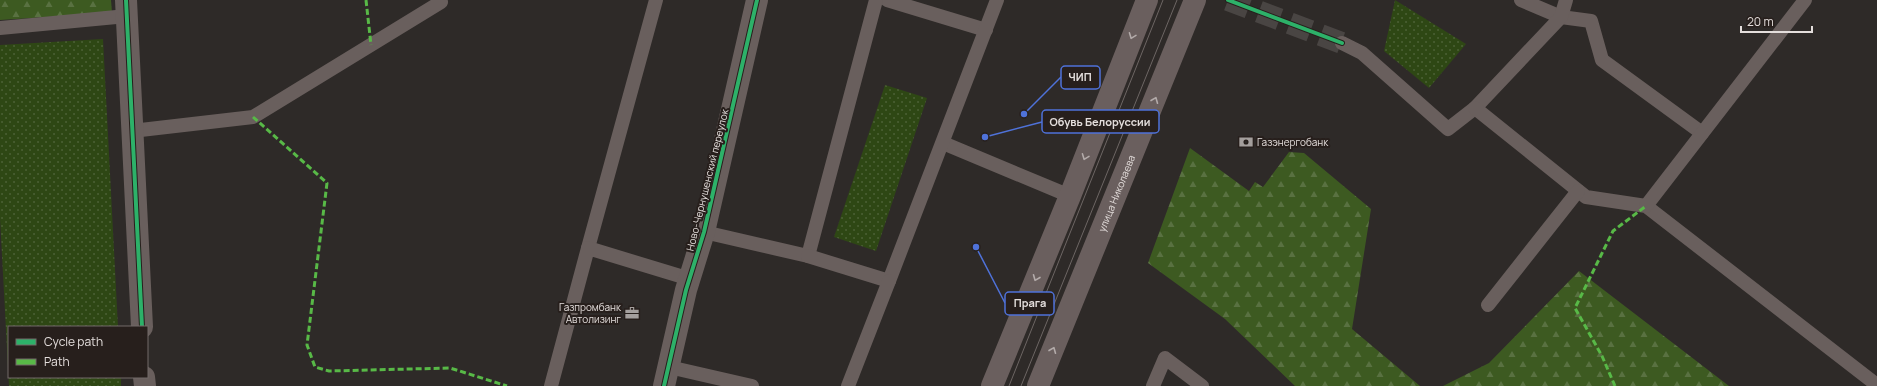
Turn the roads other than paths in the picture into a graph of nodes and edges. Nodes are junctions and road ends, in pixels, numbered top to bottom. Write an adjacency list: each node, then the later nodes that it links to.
1 (656, 0): 25 (lane)
2 (757, 0): 24 (street, Ново-Чернушенский переулок)
3 (876, 0): 26 (lane)
4 (887, 0): 15 (lane)
5 (997, 0): 15 (lane)
6 (1147, 0): 22 (main road, one-way to 22)
7 (1195, 0): 37 (main road, улица Николаева, one-way to 7)
8 (1521, 0): 13 (lane)
9 (1566, 0): 13 (lane)
10 (1805, 0): 19 (lane)
11 (441, 2): 18 (lane)
12 (126, 8): 14 (lane); 18 (street)
13 (1561, 16): 17 (lane); 19 (lane)
14 (0, 28)
15 (986, 30): 20 (lane)
16 (1342, 43): 17 (lane)
17 (1475, 108): 21 (lane)
18 (132, 131): 30 (street)
19 (1702, 133): 23 (lane)
20 (943, 143): 22 (lane); 28 (lane)
21 (1578, 191): 23 (lane); 29 (lane)
22 (1070, 196): 36 (main road, one-way to 36)
23 (1646, 206): 32 (lane)
24 (704, 232): 26 (lane); 27 (street, Ново-Чернушенский переулок)
25 (588, 248): 27 (lane); 33 (lane)
26 (808, 256): 28 (lane)
27 (690, 279): 31 (street, Ново-Чернушенский переулок)
28 (889, 281): 35 (lane)
29 (1488, 305)
30 (142, 326)
31 (667, 376): 34 (lane)
32 (1877, 385)
33 (551, 386)
34 (752, 386)
35 (848, 386)
36 (992, 386)
37 (1038, 386)
38 (1153, 386): 39 (lane)
39 (1202, 386)

